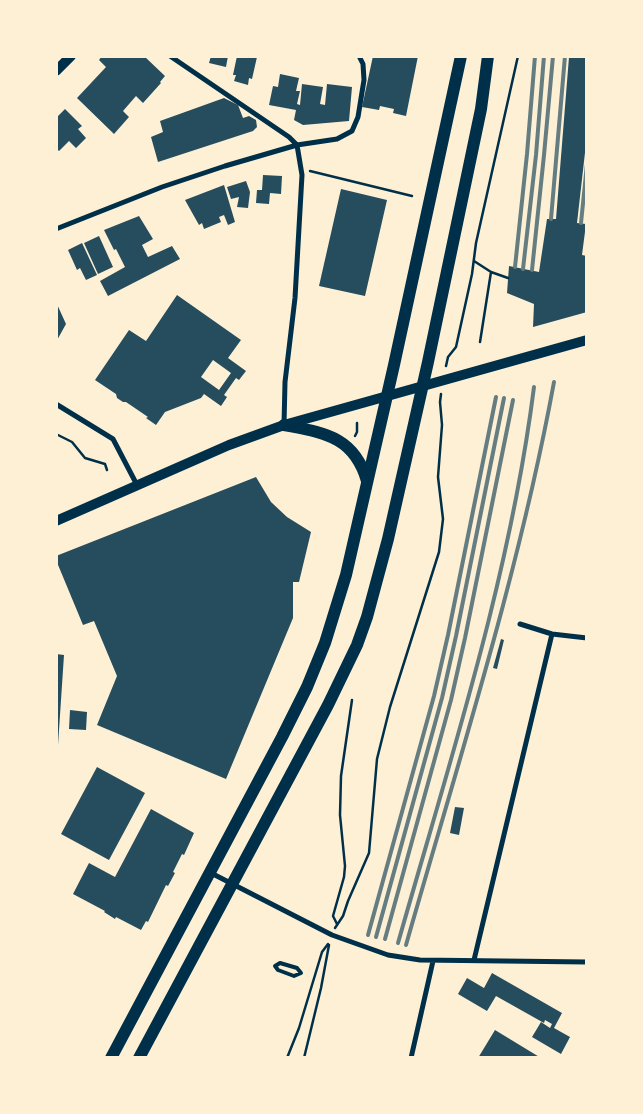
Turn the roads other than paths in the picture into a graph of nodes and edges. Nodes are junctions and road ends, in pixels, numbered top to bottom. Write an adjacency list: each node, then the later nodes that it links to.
1 (71, 56): 6 (main road)
2 (170, 56): 7 (street)
3 (359, 56): 7 (street)
4 (460, 56): 11 (main road)
5 (488, 56): 10 (main road)
6 (56, 71)
7 (297, 145): 8 (street); 13 (street)
8 (56, 229)
9 (587, 340): 10 (main road)
10 (421, 387): 11 (main road); 21 (main road)
11 (386, 397): 13 (main road); 14 (main road)
12 (56, 404): 15 (street)
13 (284, 425): 14 (main road); 15 (main road)
14 (367, 483): 20 (main road)
15 (137, 485): 16 (main road)
16 (56, 521)
17 (520, 624): 18 (street)
18 (552, 634): 19 (street); 22 (street)
19 (587, 638)
20 (210, 872): 21 (street); 26 (main road)
21 (232, 883): 23 (street); 27 (main road)
22 (474, 960): 23 (street); 24 (street)
23 (433, 961): 28 (street)
24 (587, 962)
25 (278, 970): 25 (lane)
26 (111, 1058)
27 (139, 1058)
28 (411, 1058)

